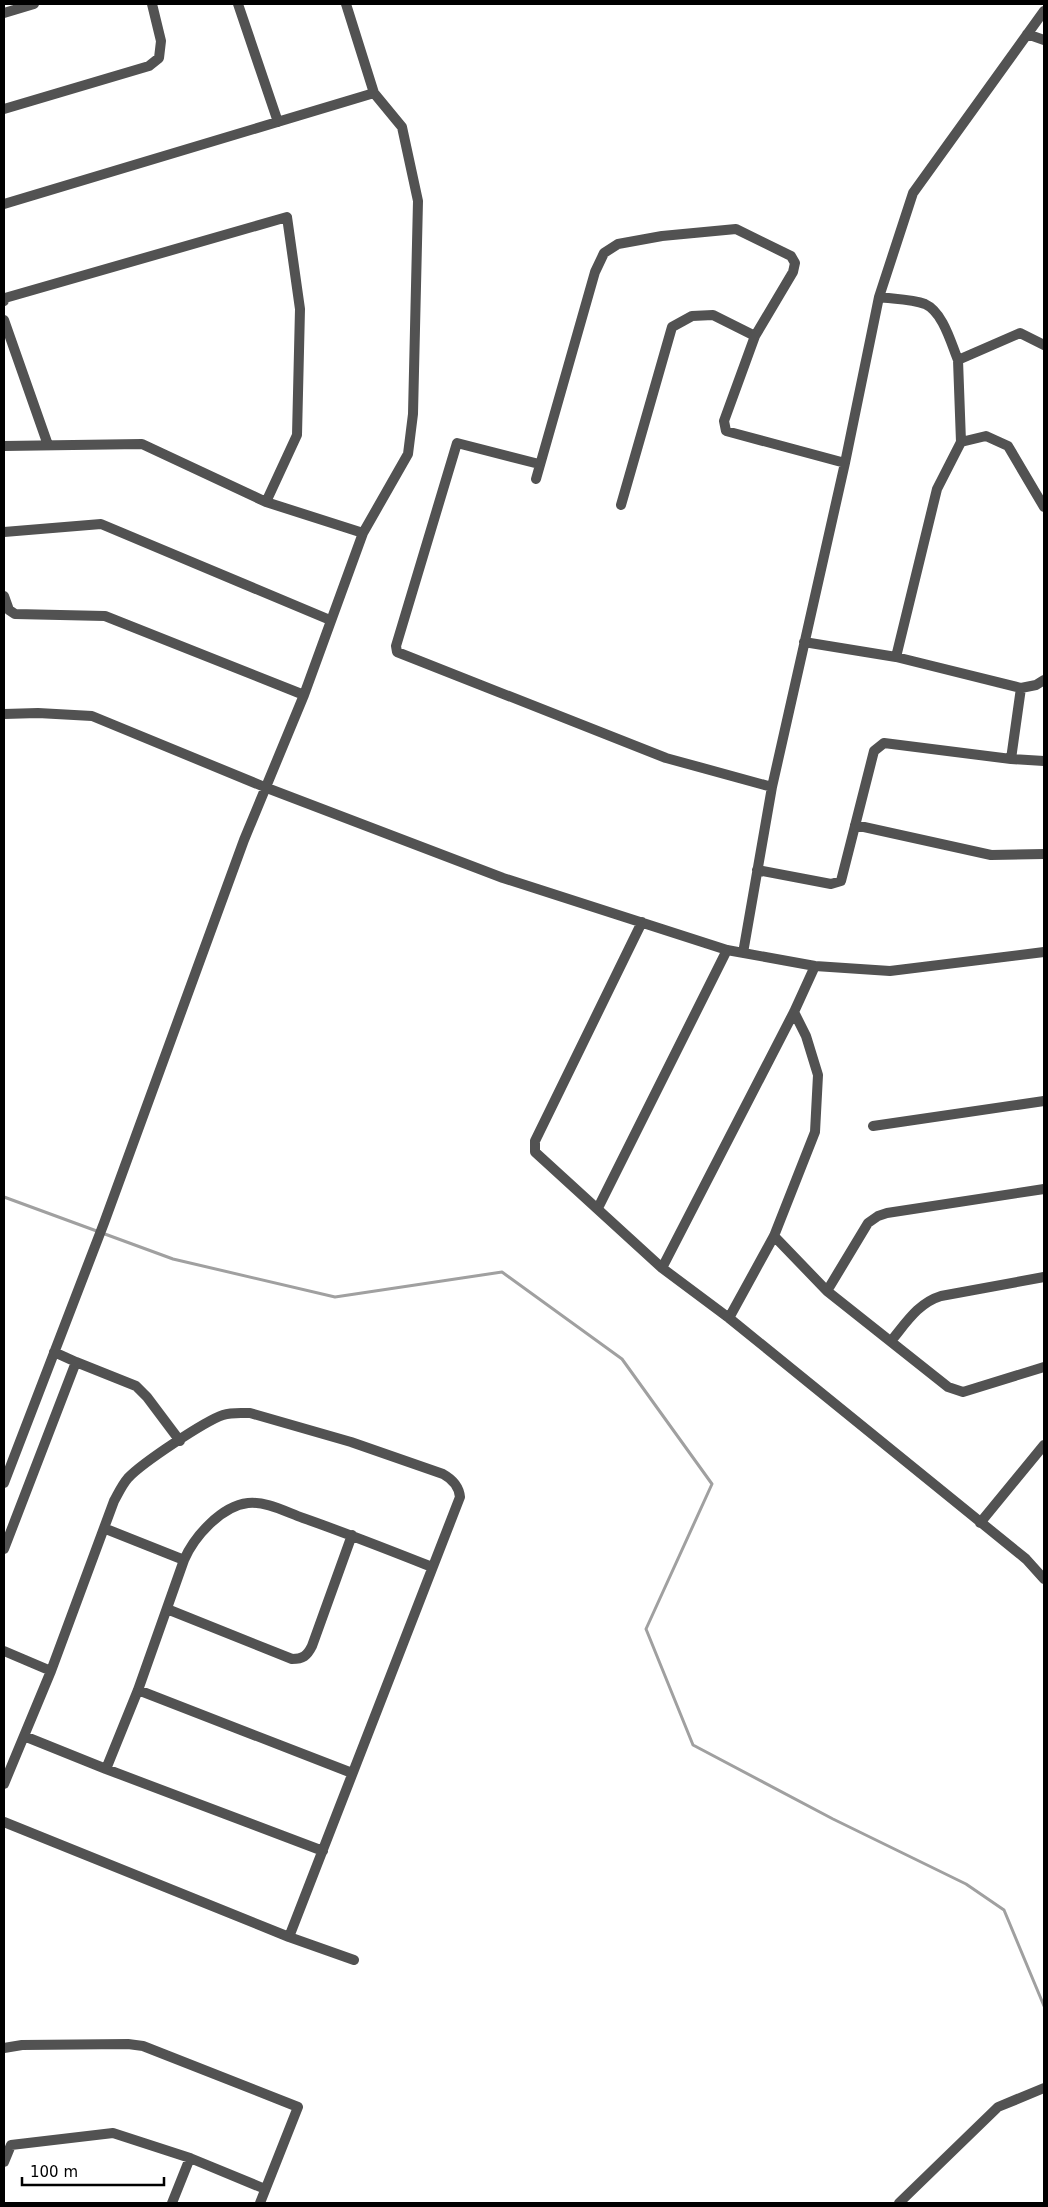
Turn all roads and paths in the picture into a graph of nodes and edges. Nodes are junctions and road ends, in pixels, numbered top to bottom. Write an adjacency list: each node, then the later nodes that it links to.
1 (34, 4): 6 (street)
2 (152, 4): 10 (street)
3 (238, 4): 11 (street)
4 (346, 4): 9 (street)
5 (1044, 11): 7 (street)
6 (4, 13)
7 (1026, 34): 8 (street); 13 (street)
8 (1044, 40)
9 (374, 93): 11 (street); 29 (street)
10 (4, 109)
11 (278, 122): 12 (street)
12 (4, 204)
13 (879, 297): 18 (street); 22 (street)
14 (4, 301): 25 (street)
15 (4, 320): 20 (street)
16 (754, 336): 22 (street); 23 (street); 26 (street)
17 (1044, 345): 18 (street)
18 (958, 360): 19 (street)
19 (961, 442): 27 (street); 33 (street)
20 (48, 445): 21 (street); 25 (street)
21 (4, 446)
22 (845, 463): 32 (street)
23 (539, 464): 24 (street); 41 (street)
24 (536, 480)
25 (266, 502): 29 (street)
26 (621, 505)
27 (1044, 507)
28 (4, 532): 31 (street)
29 (363, 533): 31 (street)
30 (4, 596): 36 (street)
31 (330, 620): 36 (street)
32 (804, 642): 33 (street); 41 (street)
33 (896, 657): 35 (street)
34 (1044, 680): 35 (street)
35 (1021, 688): 38 (street)
36 (304, 696): 40 (street)
37 (4, 714): 40 (street)
38 (1011, 759): 39 (street); 42 (street)
39 (1044, 761)
40 (267, 788): 45 (street); 61 (street)
41 (772, 788): 44 (street)
42 (855, 825): 43 (street); 44 (street)
43 (1044, 854)
44 (757, 870): 48 (street)
45 (642, 922): 46 (street); 54 (street)
46 (727, 950): 48 (street); 54 (street)
47 (1044, 952): 49 (street)
48 (743, 953): 49 (street)
49 (815, 966): 50 (street)
50 (794, 1012): 55 (street); 56 (street)
51 (1044, 1100): 52 (street)
52 (873, 1126)
53 (1044, 1189): 58 (street)
54 (598, 1208): 56 (street)
55 (774, 1236): 58 (street); 59 (street)
56 (662, 1268): 59 (street)
57 (1044, 1277): 60 (street)
58 (827, 1290): 60 (street)
59 (729, 1318): 67 (street)
60 (891, 1340): 63 (street)
61 (54, 1352): 62 (street); 66 (street)
62 (76, 1362): 64 (street); 70 (street)
63 (1044, 1367)
64 (180, 1441): 68 (street); 72 (street)
65 (1044, 1445): 67 (street)
66 (4, 1483)
67 (980, 1523): 73 (street)
68 (106, 1529): 71 (street); 76 (street)
69 (352, 1535): 71 (street); 72 (street); 74 (street)
70 (4, 1548)
71 (184, 1560): 74 (street)
72 (432, 1567): 80 (street)
73 (1044, 1579)
74 (167, 1609): 77 (street)
75 (4, 1651): 76 (street)
76 (51, 1670): 78 (street)
77 (138, 1690): 79 (street); 80 (street)
78 (24, 1736): 79 (street); 81 (street)
79 (106, 1769): 83 (street)
80 (352, 1773): 83 (street)
81 (4, 1784)
82 (4, 1822): 84 (street)
83 (323, 1851): 84 (street)
84 (289, 1937): 85 (street)
85 (354, 1960)
86 (4, 2048): 90 (street)
87 (1044, 2088): 93 (street)
88 (190, 2158): 89 (street); 90 (street); 91 (street)
89 (4, 2162)
90 (265, 2189): 92 (street)
91 (172, 2203)
92 (260, 2203)
93 (899, 2203)

